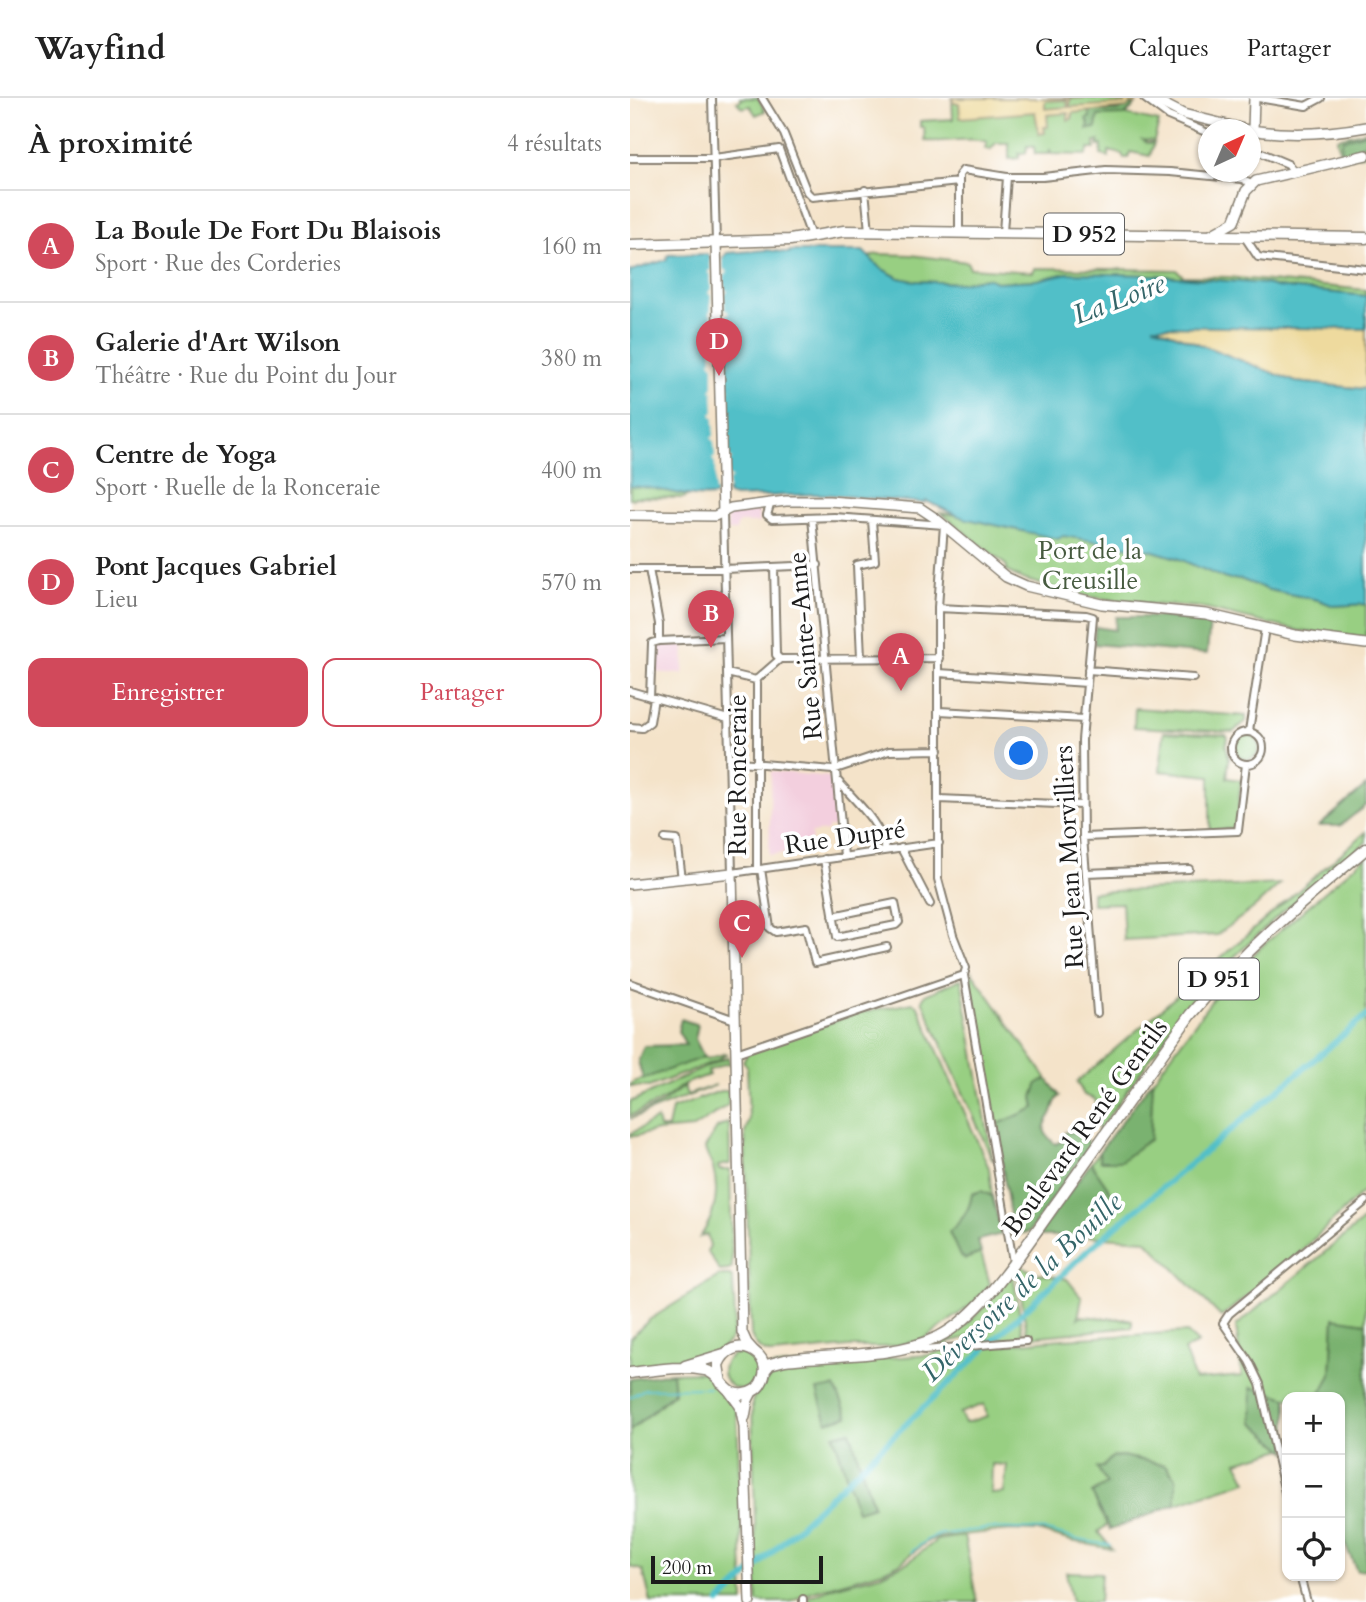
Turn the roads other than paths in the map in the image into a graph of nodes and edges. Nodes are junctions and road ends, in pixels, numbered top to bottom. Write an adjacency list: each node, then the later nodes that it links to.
1 (712, 98): 17 (street)
2 (762, 98): 12 (street)
3 (1144, 98): 10 (street)
4 (1152, 98): 7 (main road)
5 (1256, 98): 6 (street); 8 (main road)
6 (1321, 98)
7 (1204, 119)
8 (1252, 119)
9 (1366, 127): 11 (main road)
10 (1198, 128)
11 (1261, 132)
12 (788, 142): 13 (street); 22 (street)
13 (779, 149): 17 (street); 27 (street)
14 (1261, 152): 18 (street)
15 (1366, 155): 18 (main road)
16 (630, 158): 17 (street)
17 (714, 158): 32 (street)
18 (1294, 172): 21 (main road)
19 (1007, 177): 20 (street); 21 (street); 26 (street)
20 (959, 182): 22 (street); 25 (street)
21 (1251, 184): 23 (main road)
22 (864, 190): 24 (street)
23 (1240, 210): 28 (main road); 29 (main road)
24 (869, 231): 25 (main road, D 952); 27 (main road, D 952)
25 (959, 232): 26 (main road, D 952)
26 (1003, 232): 28 (main road, D 952)
27 (811, 236): 32 (main road, D 952)
28 (1209, 236): 29 (main road, D 952)
29 (1244, 236): 30 (main road, D 952); 33 (street)
30 (1366, 238)
31 (630, 245): 32 (main road, D 952)
32 (717, 248): 35 (main road)
33 (1366, 269)
34 (771, 502): 35 (main road); 37 (street); 39 (main road)
35 (723, 513): 36 (main road); 44 (street)
36 (630, 515)
37 (812, 519): 38 (street); 40 (street, Rue Sainte-Anne)
38 (872, 520): 39 (street); 51 (street)
39 (944, 525): 45 (street); 46 (main road)
40 (818, 565): 41 (street); 50 (street, Rue Sainte-Anne)
41 (774, 567): 44 (street); 53 (street)
42 (630, 569): 43 (street)
43 (649, 569): 44 (street); 48 (street)
44 (724, 569): 47 (street)
45 (938, 608): 52 (street); 54 (street, Rue Jean Morvilliers)
46 (1265, 628): 49 (main road); 66 (street)
47 (726, 638): 48 (street); 55 (street)
48 (660, 641): 61 (street)
49 (1366, 644)
50 (827, 658): 51 (street); 53 (street); 71 (street, Rue Sainte-Anne)
51 (861, 658): 52 (street)
52 (939, 658): 56 (street)
53 (780, 659): 58 (street)
54 (1088, 670): 57 (street); 59 (street, Rue Jean Morvilliers)
55 (727, 673): 58 (street); 63 (street)
56 (939, 673): 59 (street); 62 (street)
57 (1193, 678)
58 (755, 680): 69 (street, Rue Ronceraie)
59 (1087, 683): 64 (street, Rue Jean Morvilliers)
60 (630, 691): 61 (street)
61 (652, 698): 63 (street); 65 (street)
62 (939, 711): 64 (street); 67 (street)
63 (728, 719): 68 (street)
64 (1084, 719): 74 (street, Rue Jean Morvilliers)
65 (630, 727)
66 (1249, 732): 70 (street); 70 (street)
67 (939, 750): 71 (street); 73 (street)
68 (729, 761): 69 (street); 85 (street)
69 (757, 764): 71 (street); 83 (street, Rue Ronceraie)
70 (1245, 764): 75 (street)
71 (836, 770): 72 (street, Rue Sainte-Anne)
72 (838, 781): 80 (street); 81 (street, Rue Sainte-Anne)
73 (939, 799): 74 (street); 77 (street)
74 (1082, 806): 75 (street, Rue Jean Morvilliers)
75 (1083, 837): 86 (street, Rue Jean Morvilliers)
76 (665, 839): 87 (street)
77 (939, 843): 78 (street, Rue Dupré); 92 (street)
78 (901, 848): 80 (street, Rue Dupré); 89 (street)
79 (1366, 849): 98 (main road, Boulevard René Gentils / D 951)
80 (886, 850): 81 (street, Rue Dupré)
81 (844, 856): 82 (street, Rue Dupré)
82 (824, 859): 83 (street, Rue Dupré); 90 (street)
83 (759, 869): 85 (street, Rue Dupré); 91 (street, Rue Ronceraie)
84 (1189, 869): 86 (street)
85 (732, 873): 87 (main road); 95 (main road)
86 (1086, 873): 94 (street, Rue Jean Morvilliers)
87 (682, 879): 88 (main road)
88 (630, 884)
89 (930, 904)
90 (834, 916): 90 (street)
91 (887, 947)
92 (964, 975): 96 (street); 98 (street)
93 (630, 983): 95 (street)
94 (1097, 1013)
95 (735, 1020): 96 (main road)
96 (736, 1053): 99 (main road)
97 (1366, 1201): 112 (street)
98 (1013, 1262): 101 (main road, Boulevard René Gentils / D 951)
99 (742, 1332): 102 (main road); 103 (main road)
100 (1026, 1341): 101 (street)
101 (910, 1347): 104 (main road, Boulevard René Gentils / D 951)
102 (727, 1352): 103 (main road); 105 (main road); 108 (main road)
103 (756, 1353): 104 (main road, Boulevard René Gentils / D 951); 106 (main road)
104 (804, 1357): 106 (main road, Boulevard René Gentils / D 951)
105 (667, 1369): 107 (main road); 108 (main road)
106 (765, 1370): 110 (main road)
107 (630, 1373)
108 (720, 1383): 109 (main road)
109 (729, 1391): 110 (main road); 111 (main road)
110 (752, 1392): 111 (main road)
111 (744, 1426): 114 (main road)
112 (1282, 1479)
113 (1301, 1581): 115 (street)
114 (750, 1602)
115 (1307, 1602)

